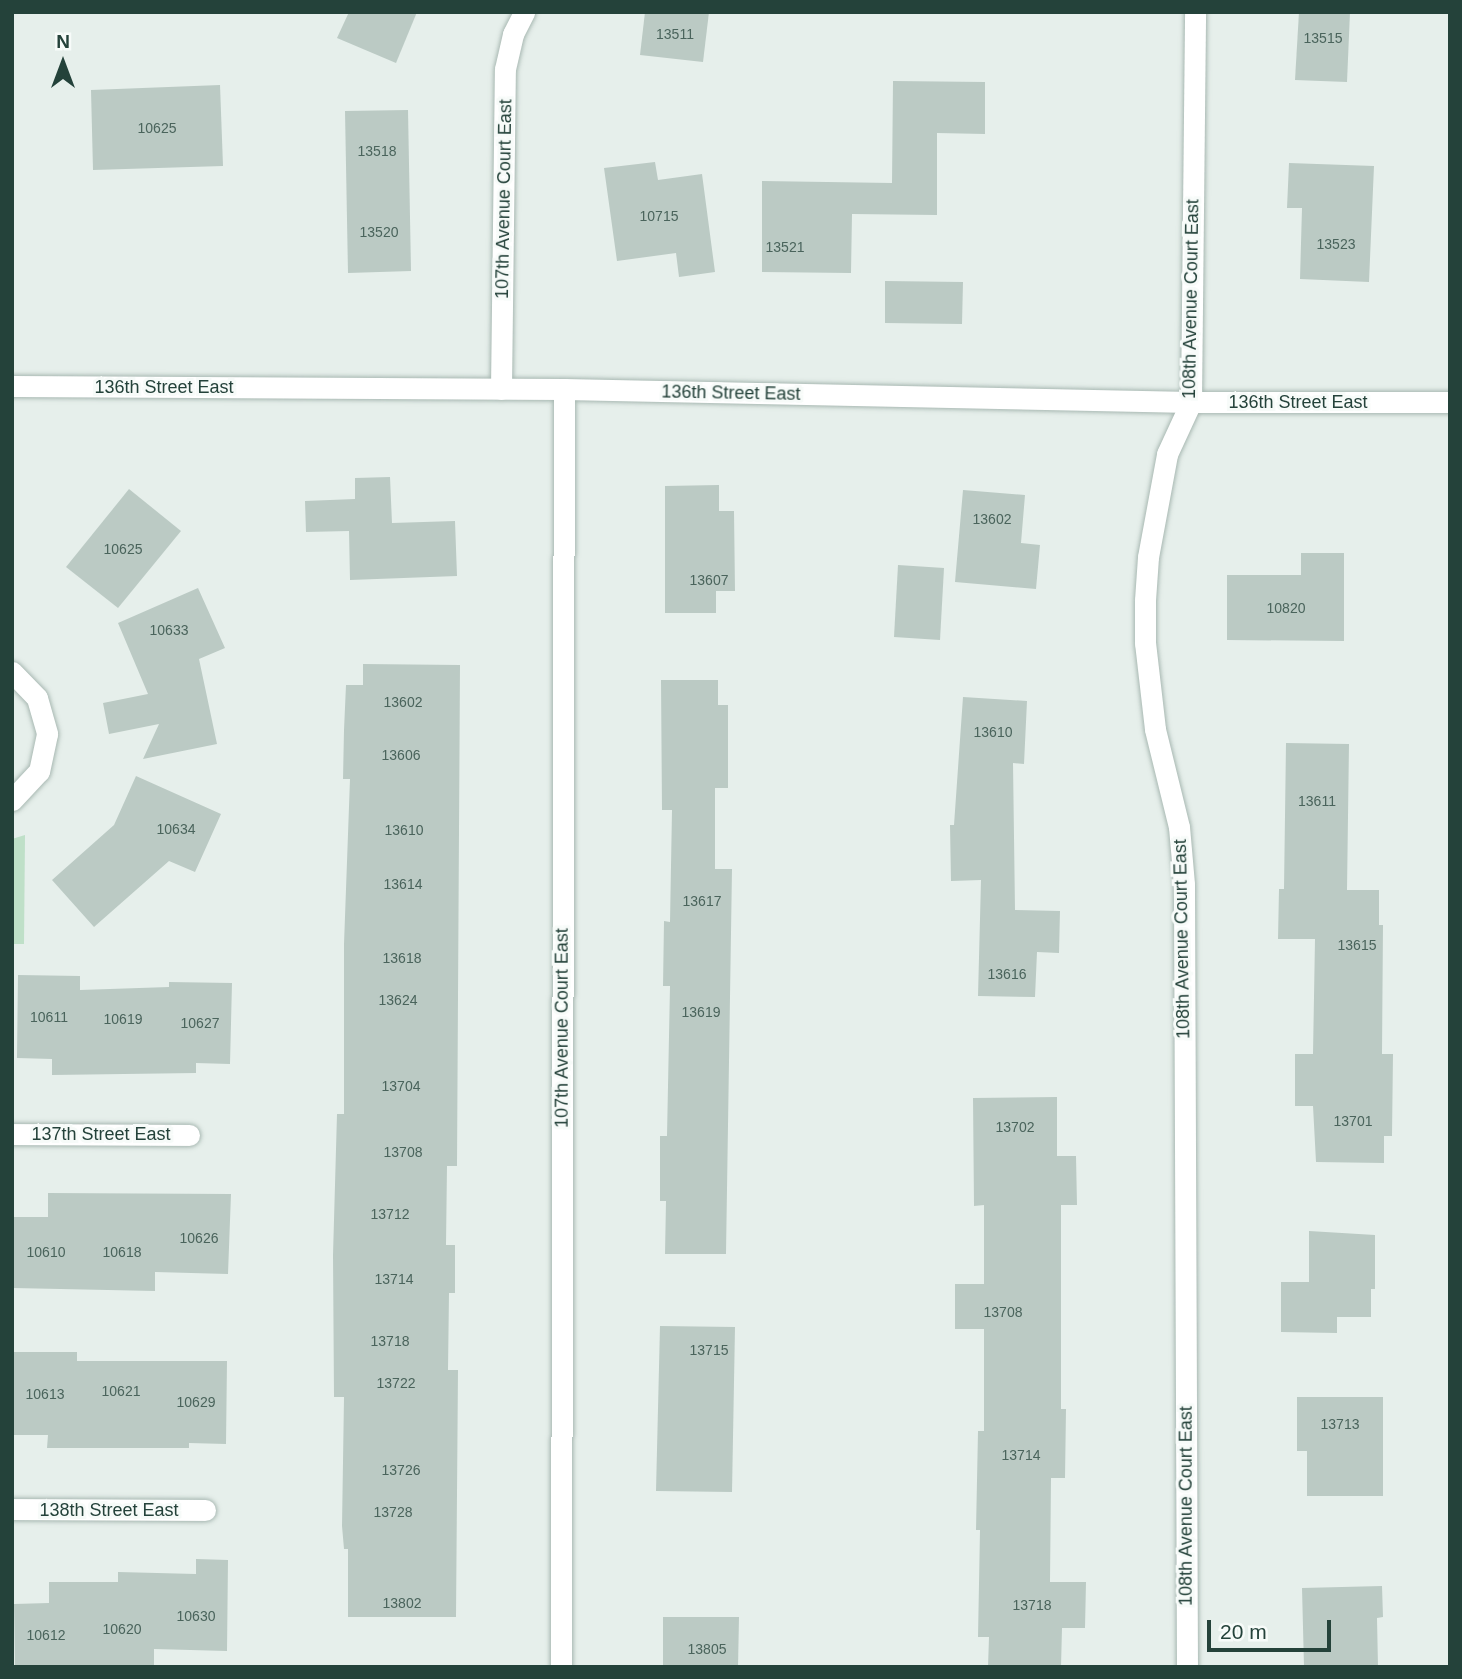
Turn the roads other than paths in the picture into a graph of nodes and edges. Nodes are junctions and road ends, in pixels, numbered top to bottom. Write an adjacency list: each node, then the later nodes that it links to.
1 (524, 12): 4 (street, 107th Avenue Court East)
2 (1195, 12): 6 (street, 108th Avenue Court East)
3 (12, 386): 4 (street, 136th Street East)
4 (501, 389): 5 (street, 136th Street East)
5 (564, 389): 6 (street, 136th Street East); 14 (street, 107th Avenue Court East)
6 (1191, 402): 7 (street, 136th Street East); 15 (street, 108th Avenue Court East)
7 (1450, 402)
8 (12, 672): 9 (street)
9 (12, 800)
10 (12, 1134): 11 (street, 137th Street East)
11 (190, 1135)
12 (12, 1509): 13 (street, 138th Street East)
13 (205, 1510)
14 (561, 1667)
15 (1187, 1667)

